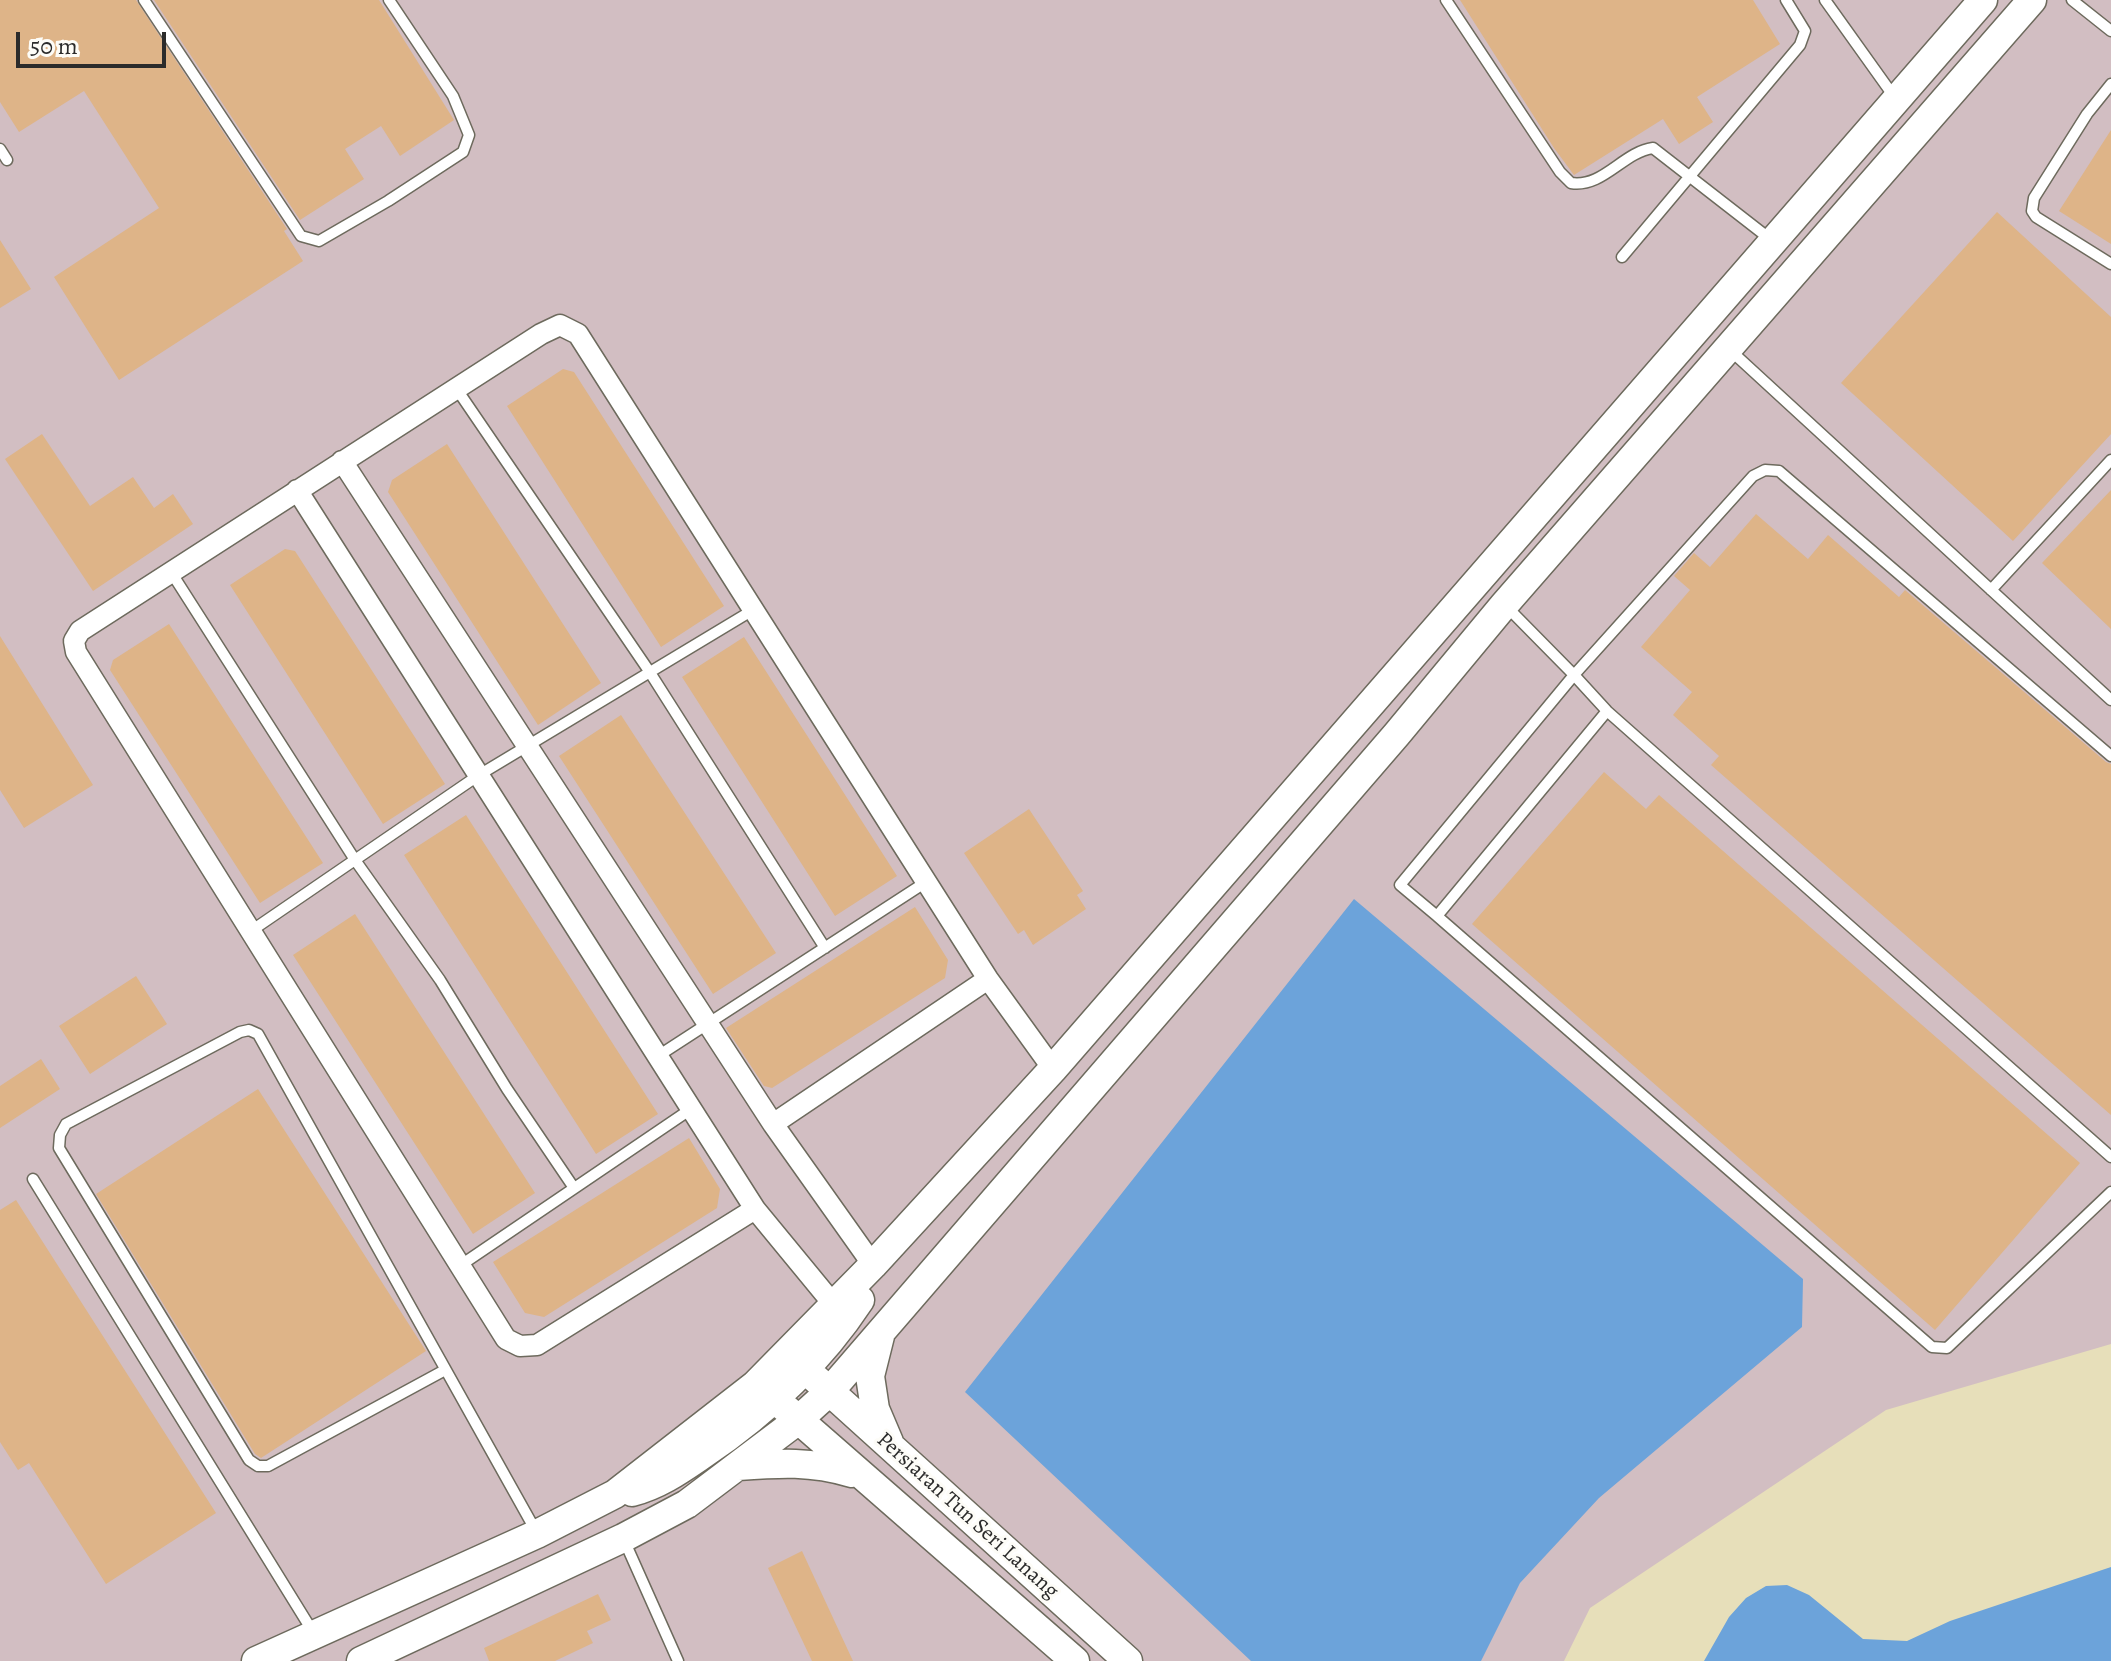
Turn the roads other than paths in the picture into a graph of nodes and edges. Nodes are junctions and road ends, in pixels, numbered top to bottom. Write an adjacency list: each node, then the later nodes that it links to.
1 (144, 0): 2 (lane)
2 (389, 0)
3 (1446, 0): 14 (lane)
4 (1786, 0): 14 (lane)
5 (1825, 0): 11 (lane)
6 (1983, 0): 11 (street)
7 (2032, 0): 18 (street)
8 (2072, 0): 9 (lane)
9 (2111, 31)
10 (2111, 84): 17 (lane)
11 (1896, 100): 15 (street)
12 (0, 149): 13 (lane)
13 (7, 160)
14 (1691, 177): 15 (lane); 16 (lane)
15 (1773, 242): 30 (street)
16 (1622, 257)
17 (2111, 264)
18 (1730, 350): 24 (lane); 25 (street)
19 (456, 388): 21 (street); 26 (street); 27 (lane)
20 (2111, 460): 24 (lane)
21 (342, 461): 22 (street); 33 (street)
22 (297, 490): 23 (street); 35 (street)
23 (171, 572): 36 (lane); 39 (street)
24 (1991, 590): 29 (lane)
25 (1504, 605): 28 (lane); 32 (street)
26 (753, 610): 27 (lane); 37 (street)
27 (649, 671): 33 (lane); 40 (lane)
28 (1574, 675): 31 (lane); 34 (lane); 38 (lane)
29 (2111, 700)
30 (1368, 709): 32 (street); 44 (street)
31 (1607, 711): 38 (lane); 47 (lane)
32 (1397, 734): 55 (street)
33 (527, 745): 35 (lane); 42 (street)
34 (2111, 756)
35 (479, 775): 36 (lane); 43 (street)
36 (355, 860): 39 (lane); 49 (lane)
37 (926, 882): 40 (lane); 41 (street)
38 (1437, 916): 50 (lane)
39 (251, 931): 53 (street)
40 (825, 948): 42 (lane)
41 (988, 979): 44 (street); 46 (street)
42 (708, 1025): 43 (lane); 46 (street)
43 (658, 1056): 45 (street)
44 (1053, 1069): 52 (street)
45 (691, 1109): 49 (lane); 51 (street)
46 (773, 1124): 52 (street)
47 (2111, 1157)
48 (33, 1179): 67 (lane)
49 (574, 1188): 53 (lane)
50 (2111, 1192)
51 (755, 1209): 53 (street); 54 (street)
52 (880, 1258): 54 (street); 57 (street)
53 (461, 1265)
54 (834, 1305): 64 (street)
55 (881, 1331): 58 (street); 61 (street)
56 (445, 1370): 56 (lane); 65 (lane)
57 (806, 1370): 58 (street, Persiaran Tun Seri Lanang); 59 (street)
58 (829, 1392): 60 (street); 61 (street, Persiaran Tun Seri Lanang)
59 (776, 1400): 60 (street, Persiaran Tun Seri Lanang); 64 (street)
60 (797, 1421): 62 (street); 63 (street, Persiaran Tun Seri Lanang)
61 (892, 1448): 72 (street, Persiaran Tun Seri Lanang)
62 (738, 1466): 63 (street); 66 (street)
63 (860, 1475): 71 (street, Persiaran Tun Seri Lanang)
64 (615, 1494): 65 (street)
65 (537, 1534): 67 (street)
66 (623, 1538): 69 (street); 70 (lane)
67 (314, 1634): 68 (street)
68 (256, 1661)
69 (361, 1661)
70 (678, 1661)
71 (1075, 1661)
72 (1128, 1661)

